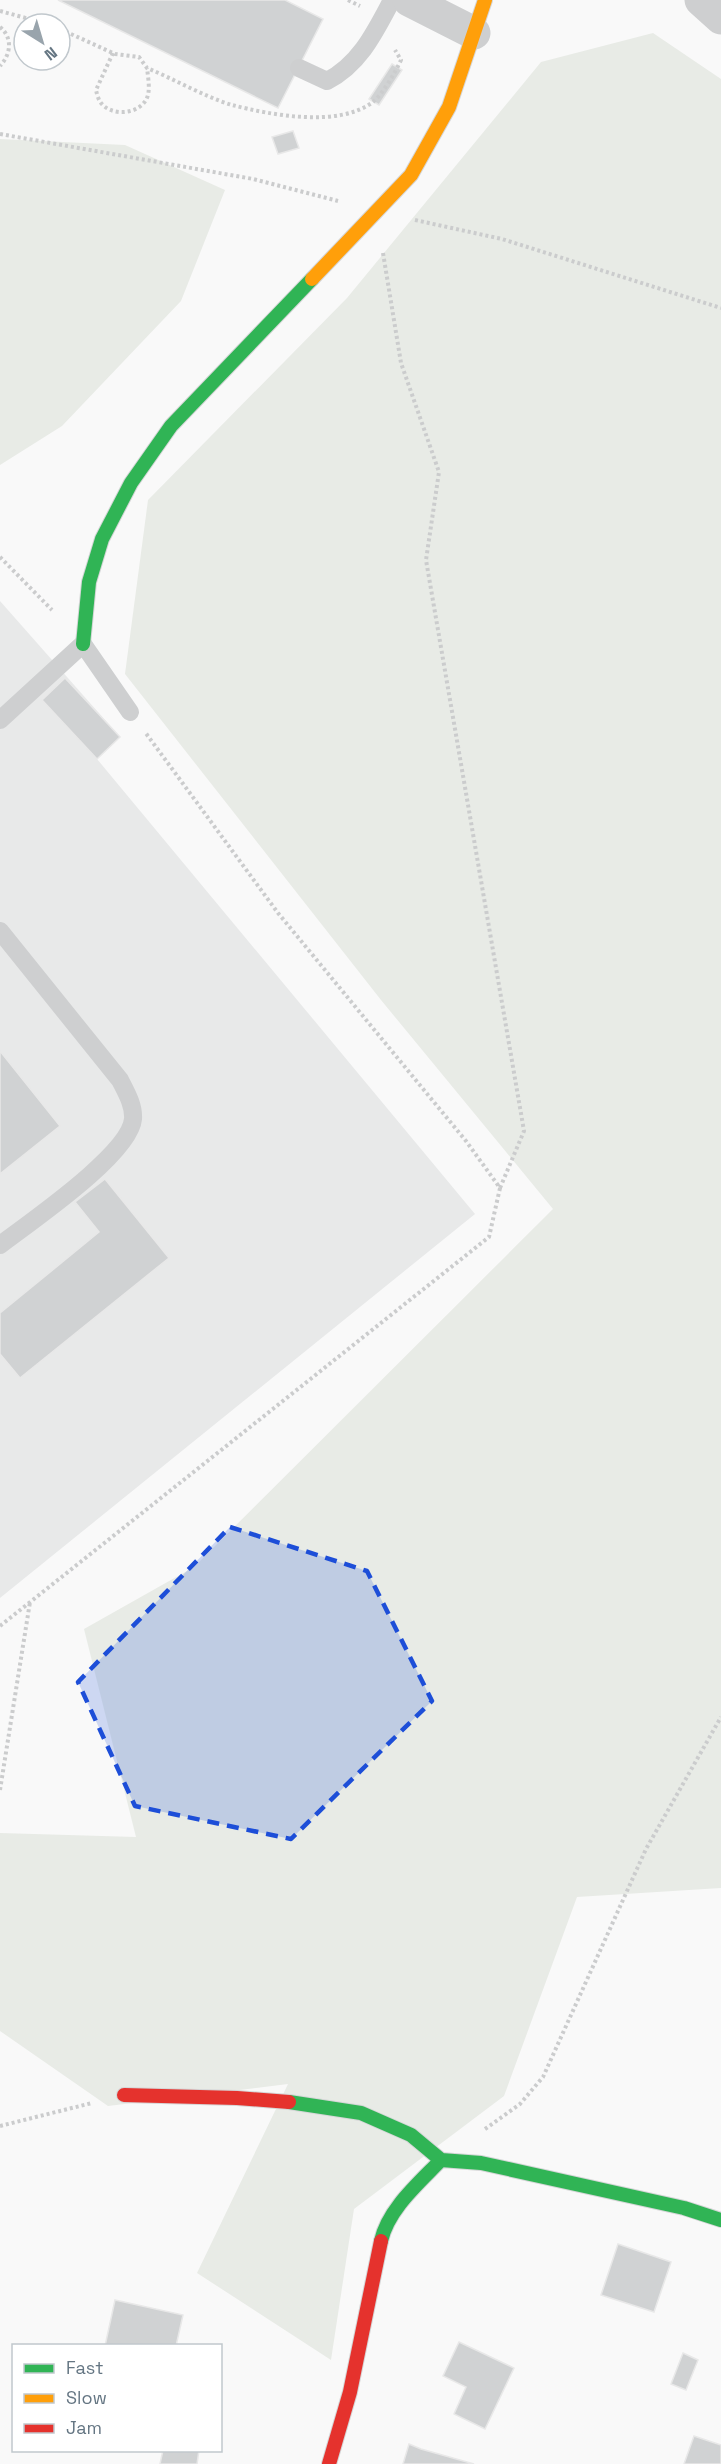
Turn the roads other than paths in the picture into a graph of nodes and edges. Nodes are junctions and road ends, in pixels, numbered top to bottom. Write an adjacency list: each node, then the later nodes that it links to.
1 (393, 0): 7 (lane)
2 (409, 0): 6 (street)
3 (485, 0): 6 (street)
4 (701, 0): 5 (street)
5 (721, 18)
6 (474, 33): 8 (street)
7 (299, 68)
8 (83, 644): 9 (lane); 10 (lane)
9 (130, 712)
10 (0, 720)
11 (0, 931): 12 (lane)
12 (0, 1245)
13 (124, 2095): 14 (street)
14 (441, 2160): 15 (street); 16 (street)
15 (721, 2220)
16 (328, 2464)

